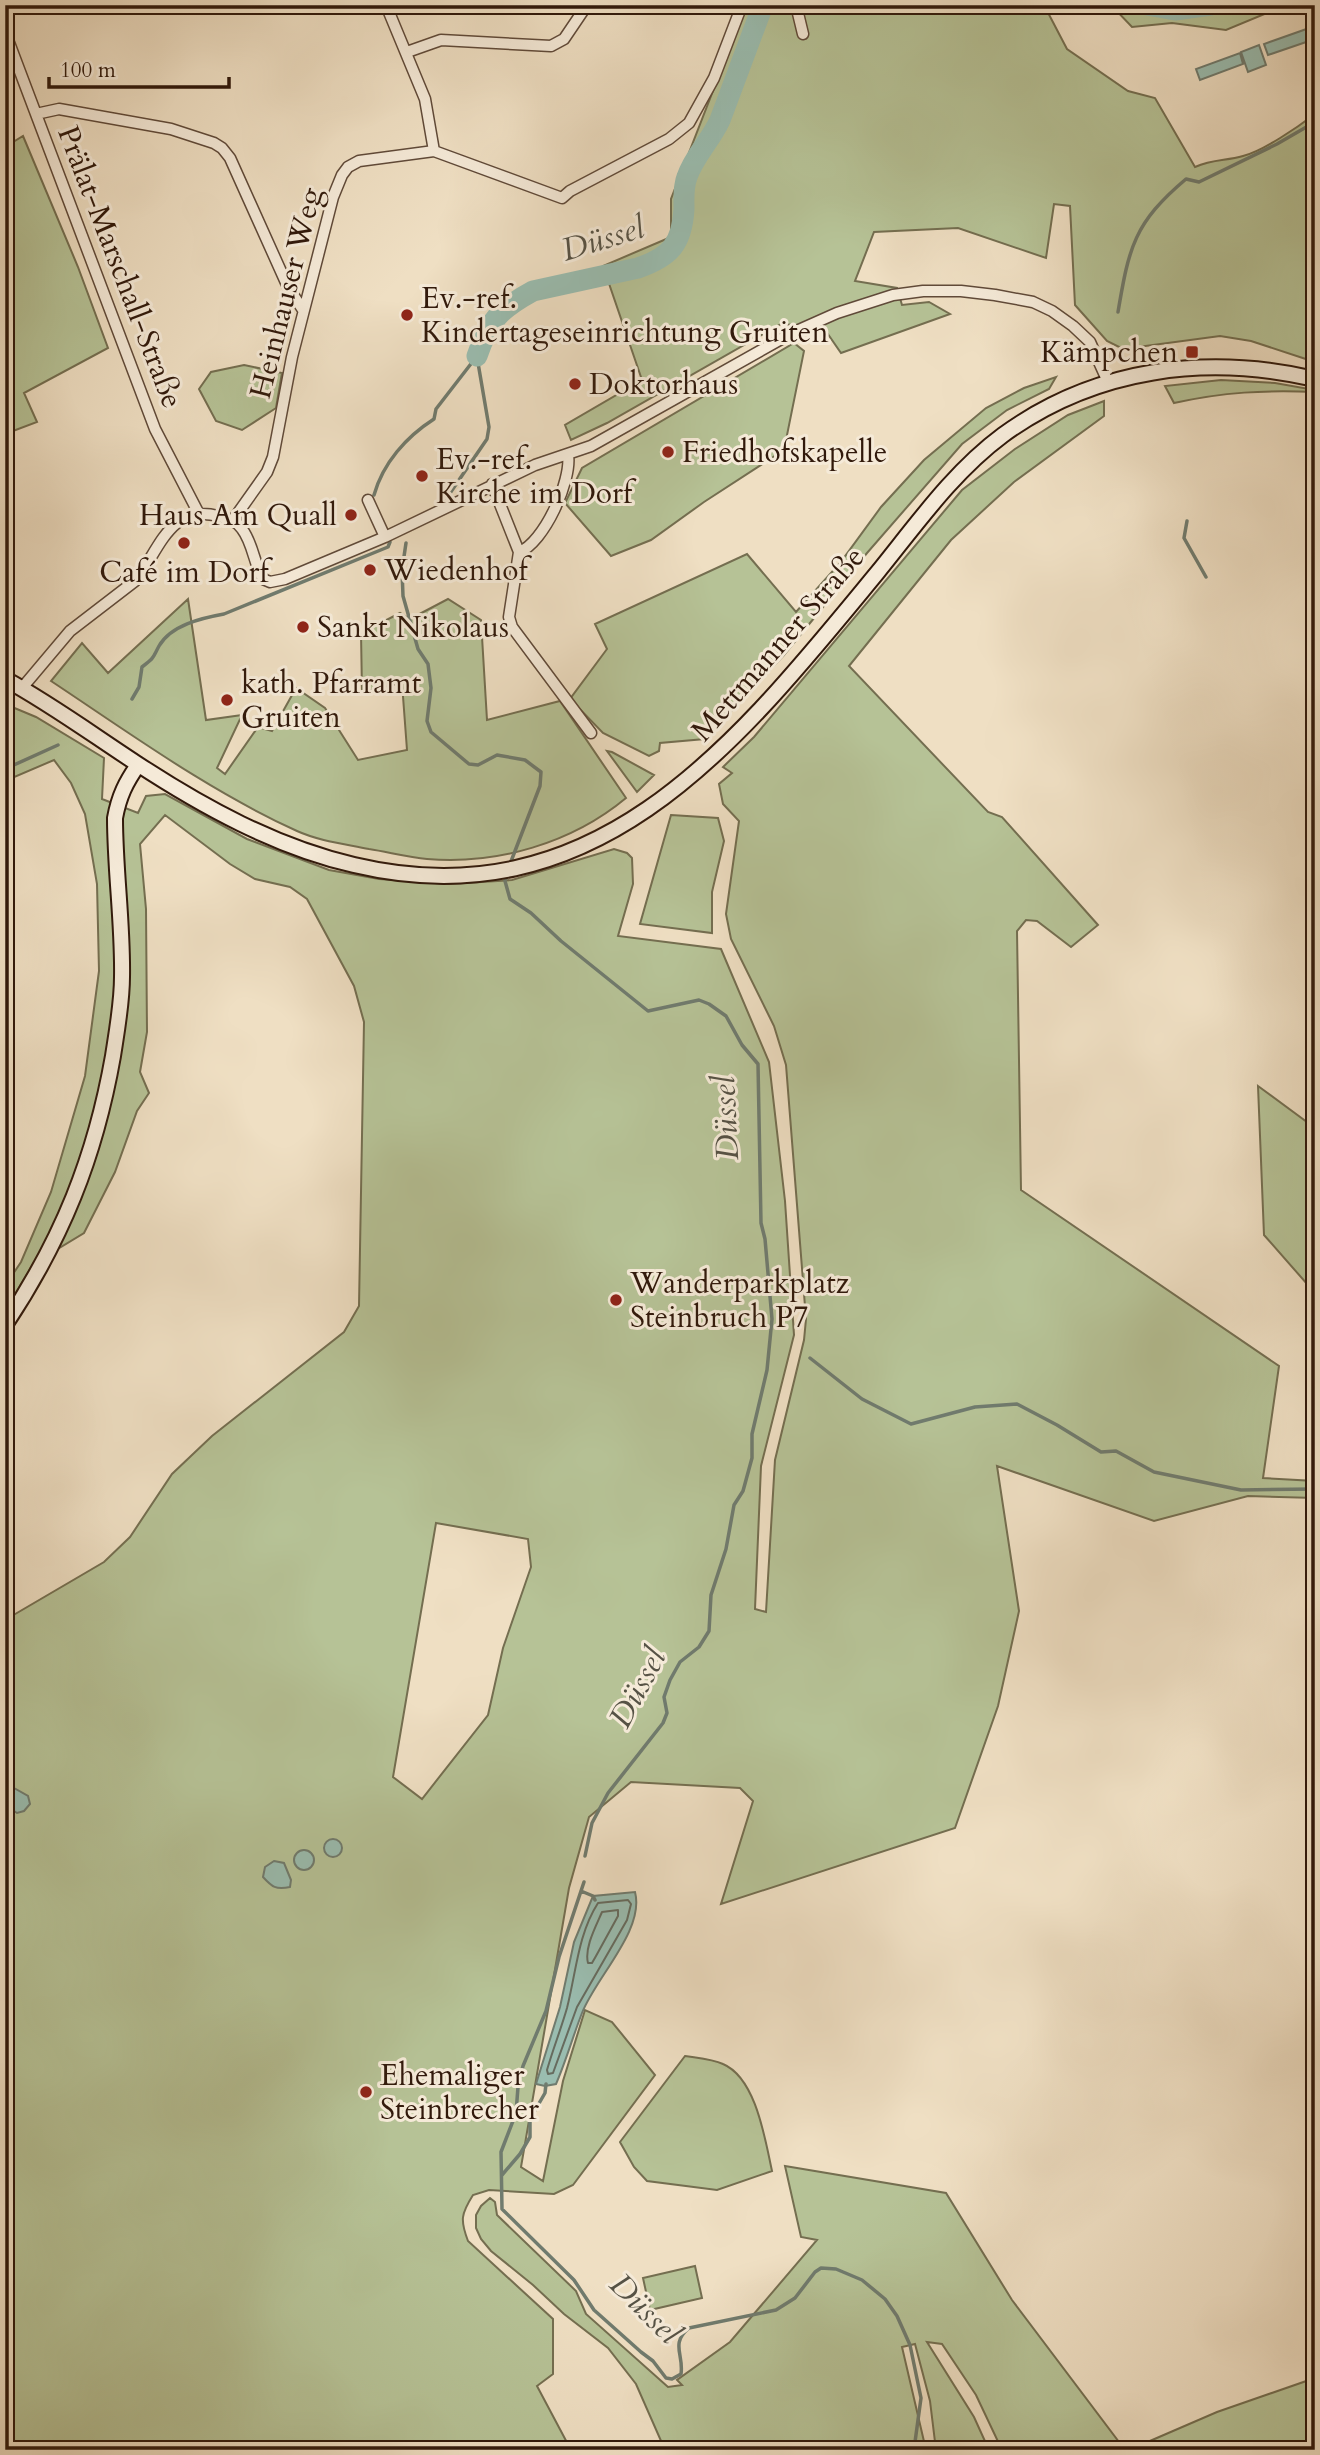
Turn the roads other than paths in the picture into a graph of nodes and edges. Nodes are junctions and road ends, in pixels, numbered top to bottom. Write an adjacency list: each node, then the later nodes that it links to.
1 (386, 5): 7 (street)
2 (742, 5): 9 (street, Heinhauser Weg)
3 (796, 5): 6 (street)
4 (584, 7): 7 (street)
5 (5, 32): 8 (street, Prälat-Marschall-Straße)
6 (803, 34)
7 (407, 52): 9 (street)
8 (36, 114): 10 (street); 16 (street, Prälat-Marschall-Straße)
9 (434, 151): 10 (street, Heinhauser Weg)
10 (303, 310): 17 (street, Heinhauser Weg)
11 (1315, 379): 12 (main road, Mettmanner Straße)
12 (1108, 382): 13 (street); 23 (main road, Mettmanner Straße)
13 (568, 455): 14 (street); 19 (street)
14 (492, 484): 18 (street); 19 (street)
15 (368, 500): 18 (street)
16 (199, 514): 17 (street); 21 (street)
17 (233, 520): 18 (street)
18 (385, 537)
19 (519, 552): 22 (street)
20 (5, 679): 21 (main road, Mettmanner Straße)
21 (22, 688): 23 (main road, Mettmanner Straße)
22 (591, 733)
23 (138, 765): 24 (main road)
24 (5, 1325)

